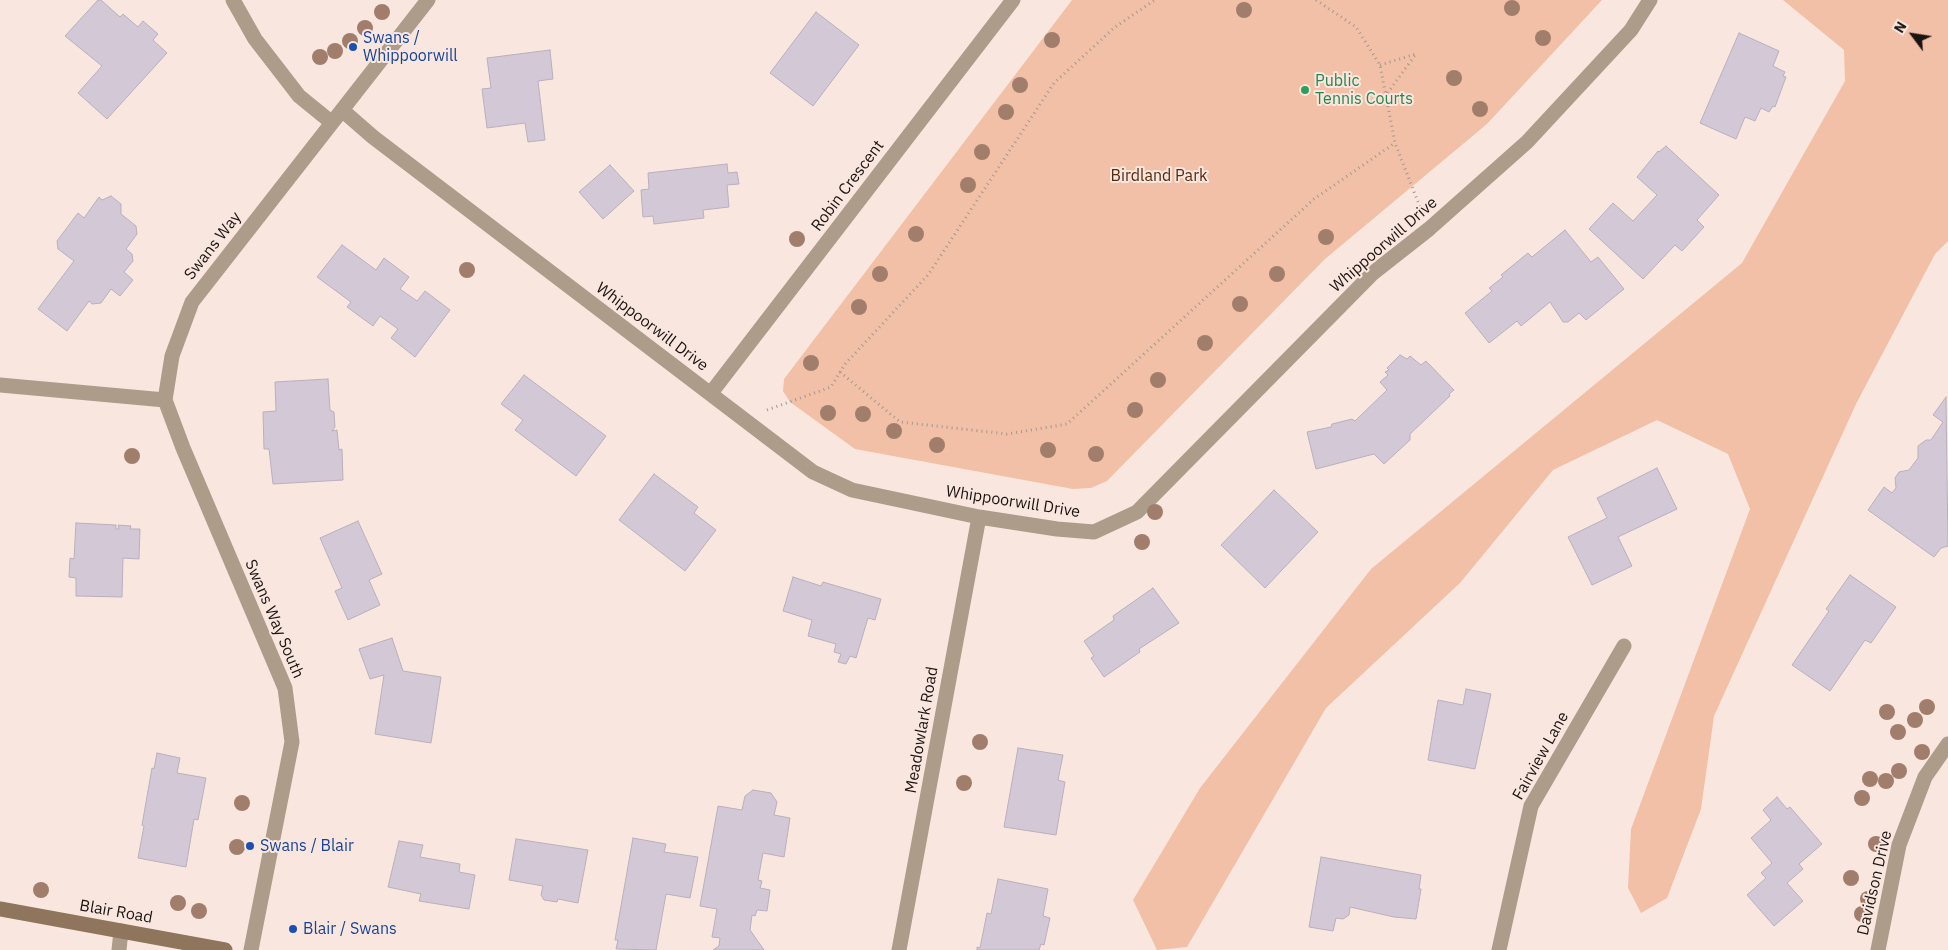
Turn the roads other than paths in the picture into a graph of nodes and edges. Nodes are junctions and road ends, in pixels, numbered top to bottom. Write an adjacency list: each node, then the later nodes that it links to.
1 (233, 0): 6 (street)
2 (428, 0): 5 (street, Swans Way)
3 (1013, 0): 8 (street, Robin Crescent)
4 (1650, 0): 10 (street, Whippoorwill Drive)
5 (342, 110): 6 (street, Swans Way); 8 (street, Whippoorwill Drive)
6 (331, 122): 9 (street, Swans Way)
7 (0, 385): 9 (street)
8 (711, 393): 10 (street, Whippoorwill Drive)
9 (165, 400): 17 (street, Swans Way South)
10 (979, 517): 18 (street, Meadowlark Road)
11 (1624, 646): 19 (street, Fairview Lane)
12 (1948, 744): 20 (street, Davidson Drive)
13 (0, 909): 14 (street, Blair Road)
14 (121, 931): 15 (street); 16 (street, Blair Road)
15 (119, 950)
16 (226, 950)
17 (251, 950)
18 (899, 950)
19 (1499, 950)
20 (1878, 950)

